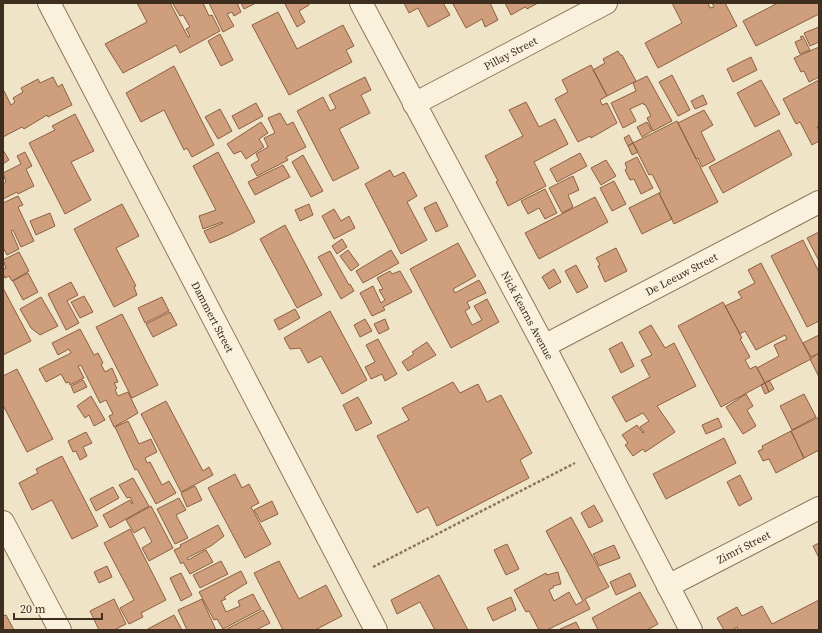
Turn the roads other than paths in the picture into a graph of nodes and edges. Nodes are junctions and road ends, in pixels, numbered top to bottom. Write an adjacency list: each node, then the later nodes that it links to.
1 (49, 3): 11 (street, Dammert Street)
2 (361, 3): 4 (street, Nick Kearns Avenue)
3 (606, 3): 4 (street, Pillay Street)
4 (414, 104): 6 (street, Nick Kearns Avenue)
5 (819, 202): 6 (street, De Leeuw Street)
6 (544, 346): 9 (street, Nick Kearns Avenue)
7 (819, 508): 9 (street, Zimri Street)
8 (3, 522): 10 (street)
9 (668, 586): 12 (street, Nick Kearns Avenue)
10 (60, 630)
11 (376, 630)
12 (691, 630)

